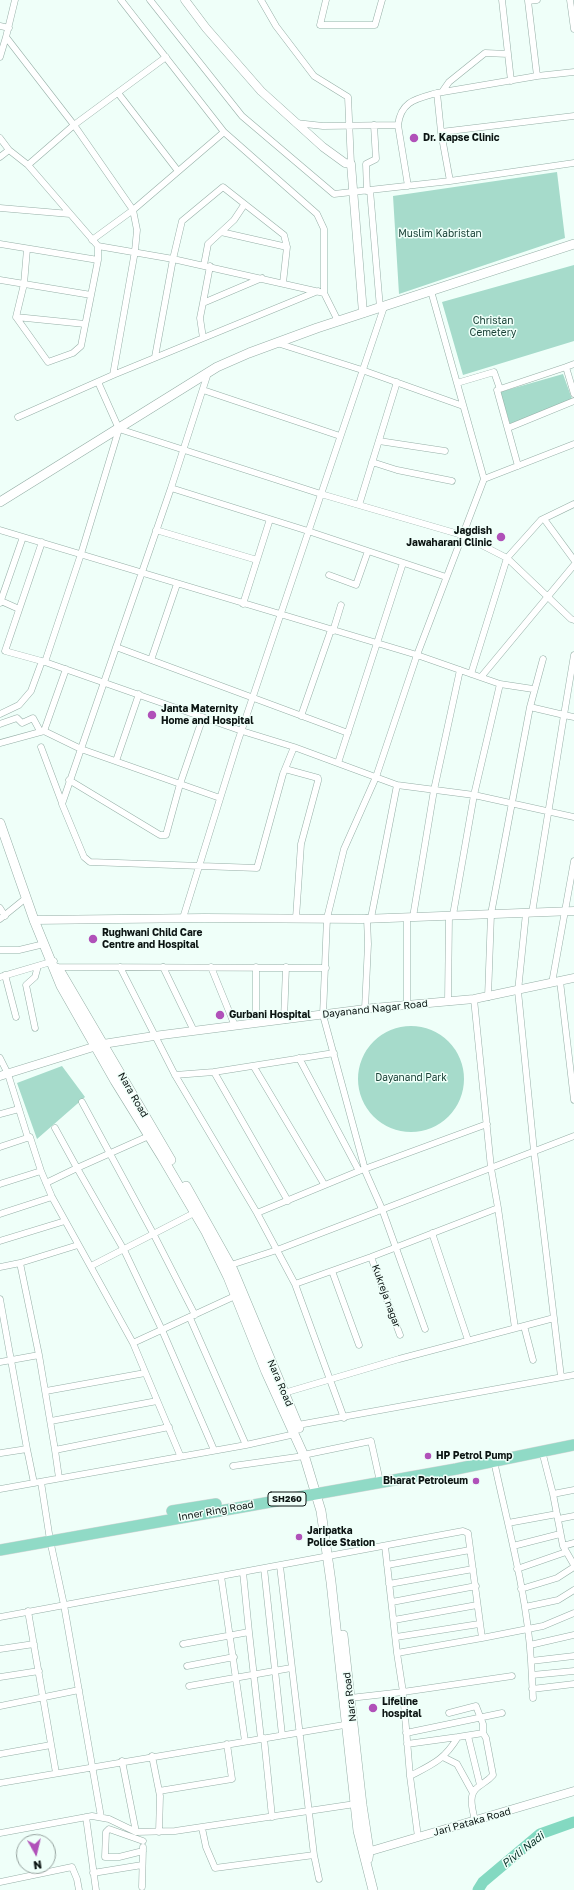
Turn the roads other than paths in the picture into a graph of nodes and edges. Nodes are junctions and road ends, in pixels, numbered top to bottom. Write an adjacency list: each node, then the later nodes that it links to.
1 (15, 0): 13 (street)
2 (122, 0): 18 (street)
3 (150, 0): 42 (street)
4 (185, 0): 25 (street)
5 (261, 0): 29 (street)
6 (326, 0): 7 (street)
7 (382, 0)
8 (502, 0): 16 (street)
9 (537, 0): 11 (street)
10 (570, 0): 14 (street)
11 (527, 1): 20 (street)
12 (0, 26): 13 (street)
13 (9, 28): 15 (street)
14 (574, 29)
15 (6, 37): 17 (street); 28 (street)
16 (508, 54): 21 (street); 23 (street)
17 (0, 57)
18 (166, 57): 22 (street); 30 (street)
19 (574, 72): 20 (street)
20 (537, 76): 21 (street)
21 (511, 81): 23 (street)
22 (118, 93): 28 (street); 38 (street)
23 (440, 93): 27 (street); 31 (street)
24 (574, 116): 31 (street)
25 (296, 123): 29 (street); 35 (street)
26 (374, 125): 27 (street); 29 (street); 41 (street)
27 (398, 125): 40 (street)
28 (74, 126): 37 (street); 45 (street)
29 (350, 126): 35 (street)
30 (224, 132): 38 (street); 63 (street)
31 (441, 132): 39 (street)
32 (0, 138): 33 (street)
33 (9, 150): 34 (street); 37 (street)
34 (0, 156)
35 (351, 164): 42 (street)
36 (574, 164): 39 (street)
37 (28, 165): 46 (street)
38 (178, 171): 45 (street)
39 (450, 181): 40 (street)
40 (408, 186): 41 (street)
41 (369, 190): 42 (street); 66 (street)
42 (353, 192): 67 (street)
43 (244, 205): 47 (street); 52 (street); 55 (street)
44 (0, 208): 46 (street)
45 (134, 210): 48 (street); 54 (street)
46 (70, 214): 48 (street)
47 (221, 232): 52 (street); 57 (street)
48 (92, 240): 51 (street)
49 (0, 244): 53 (street)
50 (574, 244): 62 (main road)
51 (98, 246): 54 (street); 56 (street)
52 (287, 247): 61 (street)
53 (27, 249): 56 (street); 60 (street)
54 (135, 251): 55 (street); 78 (street)
55 (173, 259): 57 (street); 73 (street)
56 (98, 260): 64 (street)
57 (207, 266): 58 (street); 65 (street)
58 (262, 278): 61 (street); 65 (street)
59 (0, 280): 60 (street)
60 (24, 284): 64 (street); 68 (street)
61 (283, 284): 63 (street)
62 (431, 291): 66 (main road); 81 (street)
63 (321, 292): 69 (street); 71 (street)
64 (91, 295): 70 (street)
65 (203, 303): 71 (street)
66 (382, 307): 67 (main road); 76 (street)
67 (363, 313): 69 (main road)
68 (16, 317): 70 (street); 70 (street)
69 (338, 321): 72 (main road)
70 (85, 324)
71 (203, 338): 73 (street)
72 (276, 343): 76 (street); 77 (main road)
73 (156, 358): 78 (street)
74 (574, 364): 75 (street)
75 (566, 368): 82 (street); 84 (street)
76 (362, 370): 80 (street); 90 (street)
77 (208, 373): 83 (street); 89 (main road)
78 (113, 375): 79 (street)
79 (98, 382): 87 (street); 89 (street)
80 (397, 382): 86 (street); 91 (street)
81 (457, 383): 82 (street); 86 (street)
82 (500, 389): 88 (street)
83 (203, 390): 90 (street); 93 (street)
84 (574, 394)
85 (574, 401): 88 (street)
86 (463, 406): 97 (street)
87 (18, 417)
88 (508, 428): 96 (street)
89 (119, 429): 93 (street); 101 (main road); 113 (street)
90 (340, 436): 100 (street)
91 (379, 441): 94 (street); 95 (street)
92 (574, 444): 96 (street)
93 (184, 450): 99 (street); 100 (street)
94 (445, 451)
95 (372, 462): 98 (street); 103 (street)
96 (518, 466): 97 (street)
97 (484, 479): 109 (street)
98 (452, 480)
99 (171, 488): 105 (street); 106 (street)
100 (320, 494): 103 (street); 108 (street)
101 (0, 502)
102 (574, 504): 104 (street)
103 (359, 505): 109 (street)
104 (544, 518): 114 (street); 116 (street)
105 (270, 519): 108 (street); 115 (street)
106 (156, 530): 115 (street); 119 (street)
107 (0, 531): 110 (street)
108 (308, 531): 112 (street); 128 (street)
109 (462, 535): 114 (street); 121 (street)
110 (24, 537): 111 (street); 124 (street)
111 (42, 542): 113 (street); 127 (street)
112 (368, 551): 117 (street); 120 (street)
113 (81, 554): 119 (street); 137 (street)
114 (507, 558): 123 (street); 140 (street)
115 (257, 560): 125 (street)
116 (574, 560)
117 (403, 563): 121 (street); 131 (street)
118 (574, 565): 123 (street)
119 (141, 573): 122 (street); 132 (street)
120 (329, 575)
121 (446, 577): 133 (street)
122 (177, 584): 125 (street); 136 (street)
123 (547, 596): 129 (street); 141 (street)
124 (0, 602): 127 (street)
125 (243, 604): 128 (street)
126 (341, 604): 130 (street)
127 (19, 609): 137 (street)
128 (280, 615): 130 (street); 146 (street)
129 (574, 620)
130 (332, 631): 131 (street); 150 (street)
131 (376, 644): 133 (street); 156 (street)
132 (116, 647): 136 (street); 142 (street)
133 (417, 655): 139 (street); 164 (street)
134 (574, 655): 149 (street)
135 (543, 659): 144 (street)
136 (151, 660): 146 (street)
137 (43, 662): 138 (street); 148 (street)
138 (66, 669): 142 (street); 154 (street)
139 (460, 670): 140 (street); 168 (street)
140 (471, 674): 141 (street)
141 (481, 677): 143 (street)
142 (104, 682): 145 (street); 160 (street)
143 (500, 684): 144 (street); 169 (street)
144 (533, 689): 147 (street)
145 (139, 694): 151 (street); 161 (street)
146 (252, 698): 150 (street); 155 (street)
147 (530, 707): 149 (street); 172 (street)
148 (0, 714)
149 (564, 715): 152 (street); 173 (street)
150 (301, 716): 156 (street)
151 (203, 717): 155 (street); 166 (street)
152 (574, 717)
153 (0, 724): 154 (street)
154 (42, 731): 157 (street); 160 (street)
155 (242, 731): 158 (street); 170 (street)
156 (348, 733): 162 (street)
157 (0, 743)
158 (294, 746): 162 (street); 163 (street)
159 (41, 747): 171 (street)
160 (81, 749): 161 (street); 165 (street)
161 (116, 761): 166 (street)
162 (338, 763): 164 (street)
163 (285, 770): 177 (street); 188 (street)
164 (376, 777): 167 (street); 189 (street)
165 (70, 780): 166 (street); 171 (street)
166 (180, 784): 170 (street)
167 (397, 784): 168 (street); 190 (street)
168 (434, 790): 169 (street); 186 (street)
169 (474, 795): 172 (street); 184 (street)
170 (220, 798): 177 (street)
171 (62, 804): 177 (street)
172 (513, 804): 173 (street); 183 (street)
173 (548, 811): 174 (street); 182 (street)
174 (574, 817)
175 (0, 823): 178 (main road, Nara Road)
176 (574, 861): 180 (street)
177 (199, 866): 187 (street)
178 (26, 898): 185 (street); 191 (main road, Nara Road)
179 (0, 908): 185 (street)
180 (565, 911): 181 (street); 182 (street); 204 (street)
181 (574, 911)
182 (529, 913): 183 (street); 205 (street)
183 (492, 914): 184 (street); 206 (street)
184 (451, 915): 186 (street); 208 (street)
185 (2, 917)
186 (410, 917): 190 (street); 209 (street)
187 (183, 918): 188 (street); 191 (street)
188 (296, 918): 189 (street)
189 (328, 918): 190 (street); 201 (street)
190 (369, 918): 210 (street)
191 (34, 920): 192 (main road, Nara Road)
192 (46, 948): 193 (street); 194 (main road, Nara Road)
193 (0, 950)
194 (53, 964): 195 (street); 196 (street); 219 (main road, Nara Road)
195 (38, 966): 202 (street); 216 (street)
196 (120, 967): 197 (street); 218 (street)
197 (163, 967): 198 (street); 217 (street)
198 (211, 967): 199 (street); 215 (street)
199 (256, 967): 200 (street); 214 (street)
200 (286, 967): 201 (street); 213 (street)
201 (326, 968): 211 (street)
202 (3, 976): 212 (street)
203 (574, 978): 204 (street, Dayanand Nagar Road)
204 (556, 982): 205 (street, Dayanand Nagar Road); 227 (street)
205 (518, 991): 206 (street, Dayanand Nagar Road); 237 (street)
206 (488, 997): 207 (street, Dayanand Nagar Road)
207 (474, 999): 208 (street, Dayanand Nagar Road); 231 (street)
208 (448, 1002): 209 (street, Dayanand Nagar Road)
209 (407, 1005): 210 (street, Dayanand Nagar Road)
210 (365, 1010): 211 (street, Dayanand Nagar Road)
211 (323, 1015): 213 (street, Dayanand Nagar Road); 220 (street)
212 (16, 1017)
213 (284, 1020): 214 (street, Dayanand Nagar Road)
214 (256, 1023): 215 (street, Dayanand Nagar Road)
215 (236, 1026): 217 (street, Dayanand Nagar Road)
216 (35, 1028)
217 (194, 1031): 218 (street, Dayanand Nagar Road)
218 (154, 1036): 219 (street, Dayanand Nagar Road); 226 (street)
219 (99, 1045): 225 (street, Dayanand Nagar Road); 233 (main road, Nara Road)
220 (334, 1053): 222 (street); 241 (street)
221 (0, 1058): 225 (street)
222 (299, 1058): 223 (street); 241 (street)
223 (254, 1067): 224 (street); 245 (street)
224 (214, 1072): 226 (street); 247 (street)
225 (4, 1075): 229 (street)
226 (175, 1075): 251 (street)
227 (574, 1100)
228 (82, 1102): 238 (street)
229 (19, 1108): 230 (street); 235 (street)
230 (0, 1114)
231 (487, 1124): 240 (street); 241 (street)
232 (55, 1128): 239 (street)
233 (152, 1134): 238 (street); 250 (main road, Nara Road); 264 (main road, Nara Road)
234 (574, 1136): 237 (street)
235 (28, 1138): 236 (street); 242 (street)
236 (0, 1147)
237 (534, 1151): 240 (street); 271 (street)
238 (110, 1154): 239 (street); 255 (street)
239 (77, 1168): 243 (street); 259 (street)
240 (491, 1168): 248 (street); 249 (street)
241 (362, 1170): 245 (street); 249 (street)
242 (40, 1171): 243 (street); 244 (street)
243 (46, 1183): 246 (street)
244 (0, 1184)
245 (324, 1184): 247 (street)
246 (52, 1197): 252 (street); 253 (street)
247 (288, 1201): 251 (street)
248 (498, 1208): 254 (street); 273 (street)
249 (382, 1209): 258 (street); 260 (street)
250 (194, 1213): 255 (street); 268 (main road, Nara Road)
251 (257, 1213): 260 (street)
252 (0, 1214)
253 (65, 1221): 256 (street); 257 (street)
254 (432, 1233): 258 (street); 277 (street)
255 (154, 1235): 259 (street); 270 (street)
256 (0, 1241)
257 (78, 1245): 262 (street); 263 (street)
258 (396, 1248): 261 (street); 274 (street)
259 (124, 1250): 263 (street); 275 (street)
260 (277, 1250): 264 (street); 267 (street)
261 (371, 1257): 266 (street); 276 (street, Kukreja nagar)
262 (20, 1263): 265 (street); 280 (street)
263 (91, 1266): 278 (street)
264 (231, 1266): 289 (main road, Nara Road)
265 (0, 1267)
266 (332, 1271): 267 (street); 279 (street)
267 (295, 1284): 287 (street)
268 (235, 1296): 270 (street); 294 (main road, Nara Road)
269 (0, 1299): 281 (street)
270 (192, 1316): 275 (street); 296 (street)
271 (554, 1318): 272 (street); 286 (street)
272 (524, 1326): 273 (street); 282 (street)
273 (515, 1328): 277 (street)
274 (425, 1329)
275 (162, 1330): 278 (street); 300 (street)
276 (400, 1335)
277 (468, 1340): 287 (street)
278 (133, 1343): 284 (street)
279 (359, 1345)
280 (39, 1355): 281 (street); 288 (street)
281 (11, 1360): 283 (street); 298 (street)
282 (533, 1360)
283 (0, 1362)
284 (145, 1373): 288 (street); 290 (street)
285 (574, 1375): 286 (street)
286 (561, 1377): 291 (street)
287 (330, 1379): 289 (street); 291 (street)
288 (46, 1391): 292 (street)
289 (284, 1393): 294 (main road, Nara Road)
290 (157, 1401): 292 (street); 293 (street)
291 (344, 1418): 294 (street)
292 (51, 1421): 299 (street)
293 (169, 1427): 299 (street); 303 (street)
294 (296, 1430): 296 (street); 304 (main road, Nara Road)
295 (574, 1439): 307 (highway, Inner Ring Road)
296 (246, 1444): 300 (street)
297 (574, 1446): 302 (highway, Inner Ring Road)
298 (27, 1449): 301 (street); 310 (street)
299 (55, 1450): 308 (street)
300 (214, 1450): 303 (street)
301 (0, 1452)
302 (542, 1452): 305 (highway, Inner Ring Road); 314 (street)
303 (180, 1455): 308 (street)
304 (306, 1455): 306 (street); 307 (street); 312 (main road, Nara Road)
305 (494, 1461): 312 (highway, Inner Ring Road); 317 (street)
306 (233, 1466)
307 (379, 1477): 312 (highway, Inner Ring Road)
308 (59, 1478): 309 (street)
309 (41, 1482): 310 (street); 319 (street)
310 (34, 1483): 311 (street)
311 (0, 1489)
312 (318, 1490): 319 (highway, Inner Ring Road); 328 (main road, Nara Road)
313 (574, 1490): 314 (street)
314 (553, 1494): 315 (street)
315 (557, 1516): 316 (street); 317 (street); 318 (street)
316 (574, 1516)
317 (508, 1523): 323 (street)
318 (560, 1534): 323 (street); 324 (street)
319 (50, 1537): 320 (highway, Inner Ring Road); 325 (highway, Inner Ring Road); 342 (street)
320 (0, 1543)
321 (574, 1544): 324 (street)
322 (385, 1546): 326 (street); 328 (street); 329 (street)
323 (513, 1546): 334 (street)
324 (563, 1546): 327 (street)
325 (0, 1550)
326 (470, 1550): 329 (street); 333 (street)
327 (566, 1552): 331 (street); 334 (street)
328 (331, 1556): 330 (street); 380 (main road, Nara Road); 386 (main road, Nara Road)
329 (387, 1565): 337 (street)
330 (280, 1566): 332 (street); 365 (street)
331 (574, 1566): 339 (street)
332 (264, 1568): 335 (street); 367 (street)
333 (473, 1569): 337 (street); 338 (street)
334 (517, 1569): 339 (street)
335 (243, 1572): 336 (street); 351 (street)
336 (221, 1576): 342 (street); 353 (street)
337 (389, 1584): 341 (street)
338 (476, 1586): 341 (street); 343 (street)
339 (521, 1589): 344 (street)
340 (574, 1590): 344 (street)
341 (392, 1602): 348 (street)
342 (64, 1605): 345 (street); 377 (street)
343 (477, 1605): 348 (street); 349 (street)
344 (525, 1607): 350 (street)
345 (28, 1611): 347 (street); 356 (street)
346 (574, 1614): 350 (street)
347 (0, 1617)
348 (394, 1620): 354 (street)
349 (479, 1624): 354 (street); 355 (street)
350 (529, 1628): 355 (street); 358 (street)
351 (249, 1632): 353 (street); 369 (street)
352 (574, 1635): 358 (street)
353 (231, 1636): 357 (street); 362 (street)
354 (396, 1637): 360 (street)
355 (482, 1638): 360 (street)
356 (34, 1644): 359 (street); 366 (street)
357 (182, 1644)
358 (530, 1645): 363 (street)
359 (0, 1649)
360 (397, 1653): 378 (street)
361 (574, 1656): 363 (street)
362 (234, 1658): 364 (street); 373 (street)
363 (531, 1661): 370 (street)
364 (187, 1666)
365 (291, 1668): 367 (street); 387 (street)
366 (39, 1671): 372 (street); 379 (street)
367 (274, 1671): 369 (street); 390 (street)
368 (574, 1671): 370 (street)
369 (254, 1674): 373 (street); 393 (street)
370 (532, 1675): 376 (street)
371 (512, 1676): 378 (street)
372 (0, 1677)
373 (236, 1679): 375 (street); 394 (street)
374 (574, 1684): 376 (street)
375 (189, 1686)
376 (532, 1689): 381 (street)
377 (79, 1690): 379 (street); 402 (street)
378 (403, 1692): 380 (street); 388 (street)
379 (44, 1698): 382 (street); 397 (street)
380 (350, 1698): 386 (main road, Nara Road)
381 (533, 1698)
382 (0, 1706)
383 (449, 1713): 385 (street)
384 (502, 1713): 385 (street)
385 (480, 1717): 388 (street); 389 (street)
386 (350, 1724): 387 (street); 410 (main road, Nara Road); 425 (main road, Nara Road)
387 (299, 1732): 390 (street); 411 (street)
388 (406, 1733): 396 (street)
389 (483, 1733): 391 (street); 406 (street)
390 (282, 1735): 393 (street)
391 (468, 1736): 392 (street); 406 (street)
392 (458, 1737): 396 (street); 400 (street)
393 (262, 1738): 394 (street); 414 (street)
394 (245, 1741): 395 (street)
395 (227, 1744): 399 (street); 407 (street)
396 (407, 1744): 404 (street)
397 (52, 1745): 398 (street); 403 (street)
398 (0, 1754)
399 (152, 1756): 401 (street); 407 (street)
400 (443, 1757): 404 (street); 409 (street)
401 (122, 1761): 402 (street); 418 (street)
402 (92, 1766): 403 (street); 413 (street)
403 (56, 1773): 405 (street)
404 (410, 1776): 422 (street)
405 (0, 1783)
406 (480, 1785): 409 (street)
407 (159, 1791): 420 (street)
408 (574, 1791): 415 (street, Jari Pataka Road)
409 (473, 1793): 415 (street)
410 (355, 1804): 411 (street); 425 (main road, Nara Road)
411 (308, 1812): 414 (street); 426 (street)
412 (86, 1817): 413 (street); 421 (street); 428 (street)
413 (103, 1817): 417 (street); 418 (street)
414 (272, 1817): 416 (street)
415 (475, 1821): 422 (street, Jari Pataka Road)
416 (202, 1828): 420 (street); 426 (street)
417 (108, 1829): 423 (street); 424 (street)
418 (136, 1832): 419 (street)
419 (144, 1832): 420 (street); 423 (street)
420 (159, 1832)
421 (0, 1833)
422 (418, 1837): 425 (street, Jari Pataka Road)
423 (143, 1841): 424 (street)
424 (143, 1851): 427 (street)
425 (366, 1852): 434 (main road, Nara Road)
426 (314, 1855): 429 (street)
427 (142, 1865): 428 (street); 431 (street)
428 (92, 1873): 433 (street)
429 (318, 1879)
430 (0, 1882): 432 (street)
431 (142, 1887)
432 (79, 1890)
433 (96, 1890)
434 (373, 1890)

